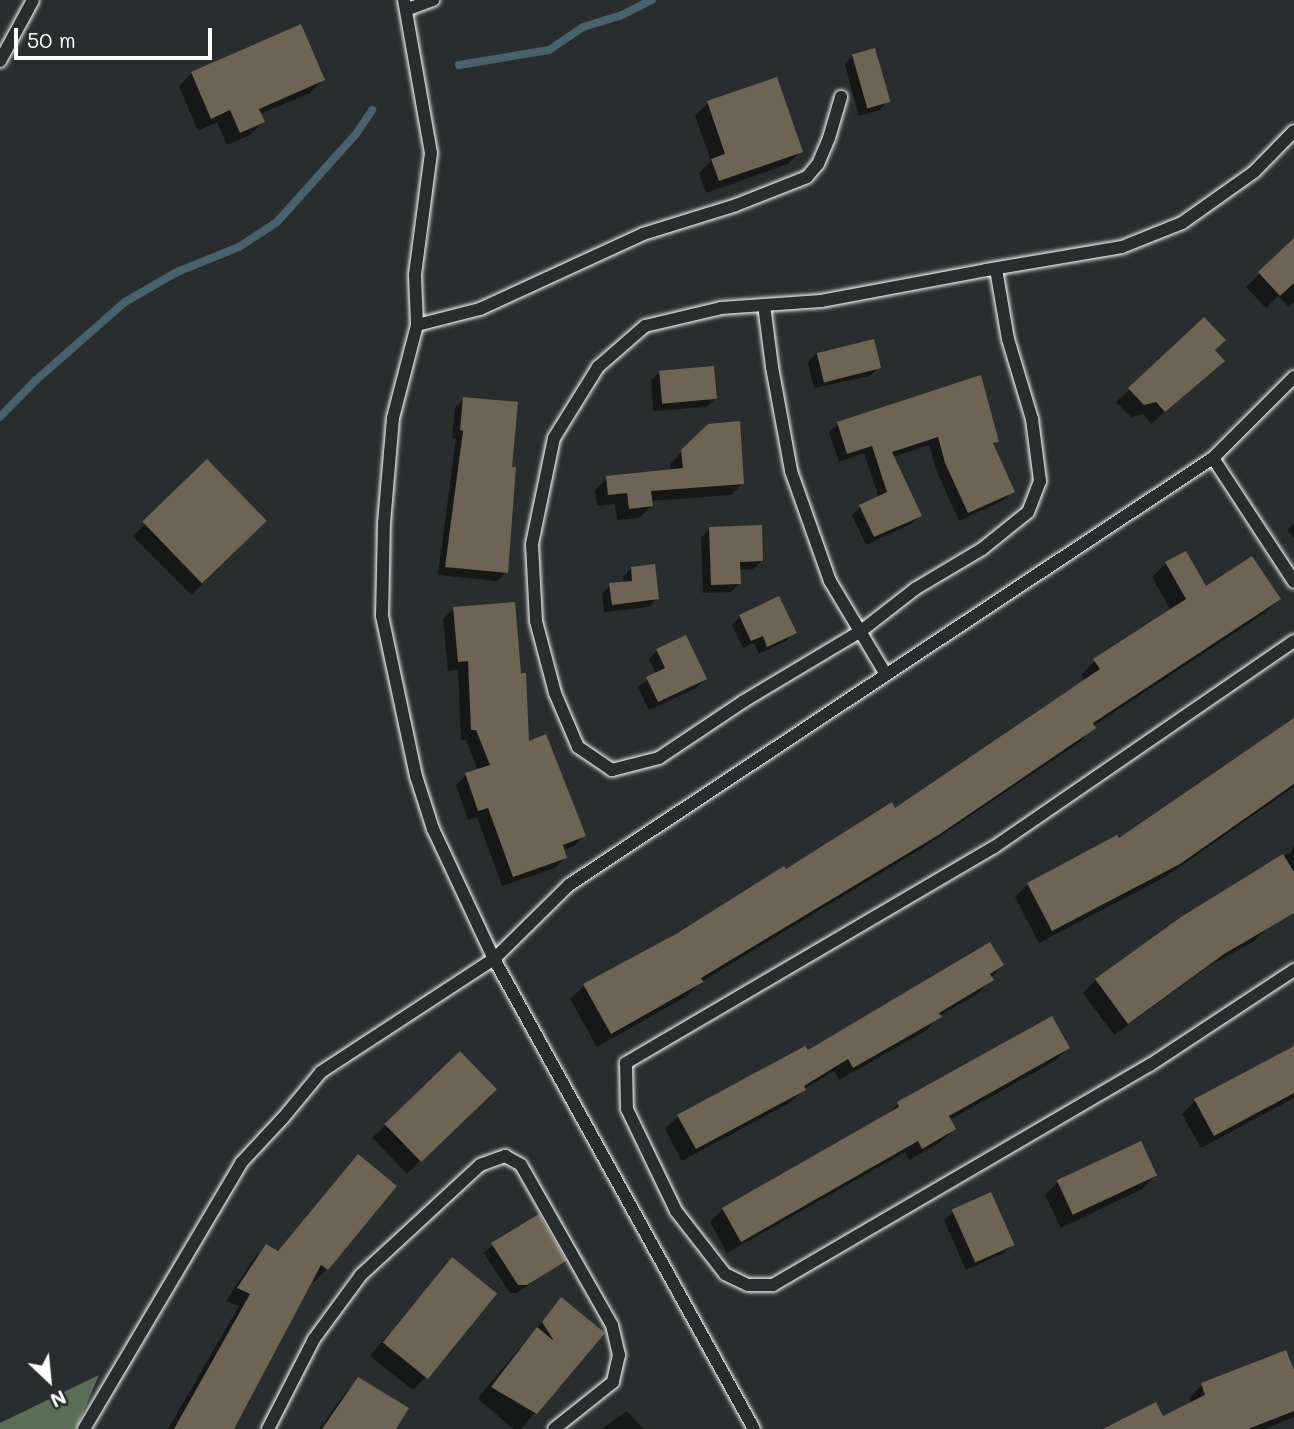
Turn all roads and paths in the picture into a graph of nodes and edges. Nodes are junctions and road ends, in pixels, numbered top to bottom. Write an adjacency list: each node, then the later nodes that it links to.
1 (33, 0): 4 (lane)
2 (433, 0): 3 (lane)
3 (406, 4): 9 (lane)
4 (0, 61)
5 (841, 97): 9 (lane)
6 (1294, 131): 7 (lane)
7 (996, 269): 8 (lane); 13 (lane)
8 (764, 305): 13 (lane); 13 (lane)
9 (417, 325): 16 (lane)
10 (1294, 377): 11 (lane)
11 (1213, 458): 12 (lane); 15 (lane)
12 (1294, 582)
13 (860, 631): 15 (lane)
14 (1294, 641): 17 (lane)
15 (886, 673): 16 (lane)
16 (494, 959): 18 (lane); 21 (lane)
17 (1294, 970)
18 (84, 1429)
19 (268, 1429): 20 (lane)
20 (554, 1429)
21 (754, 1429)

